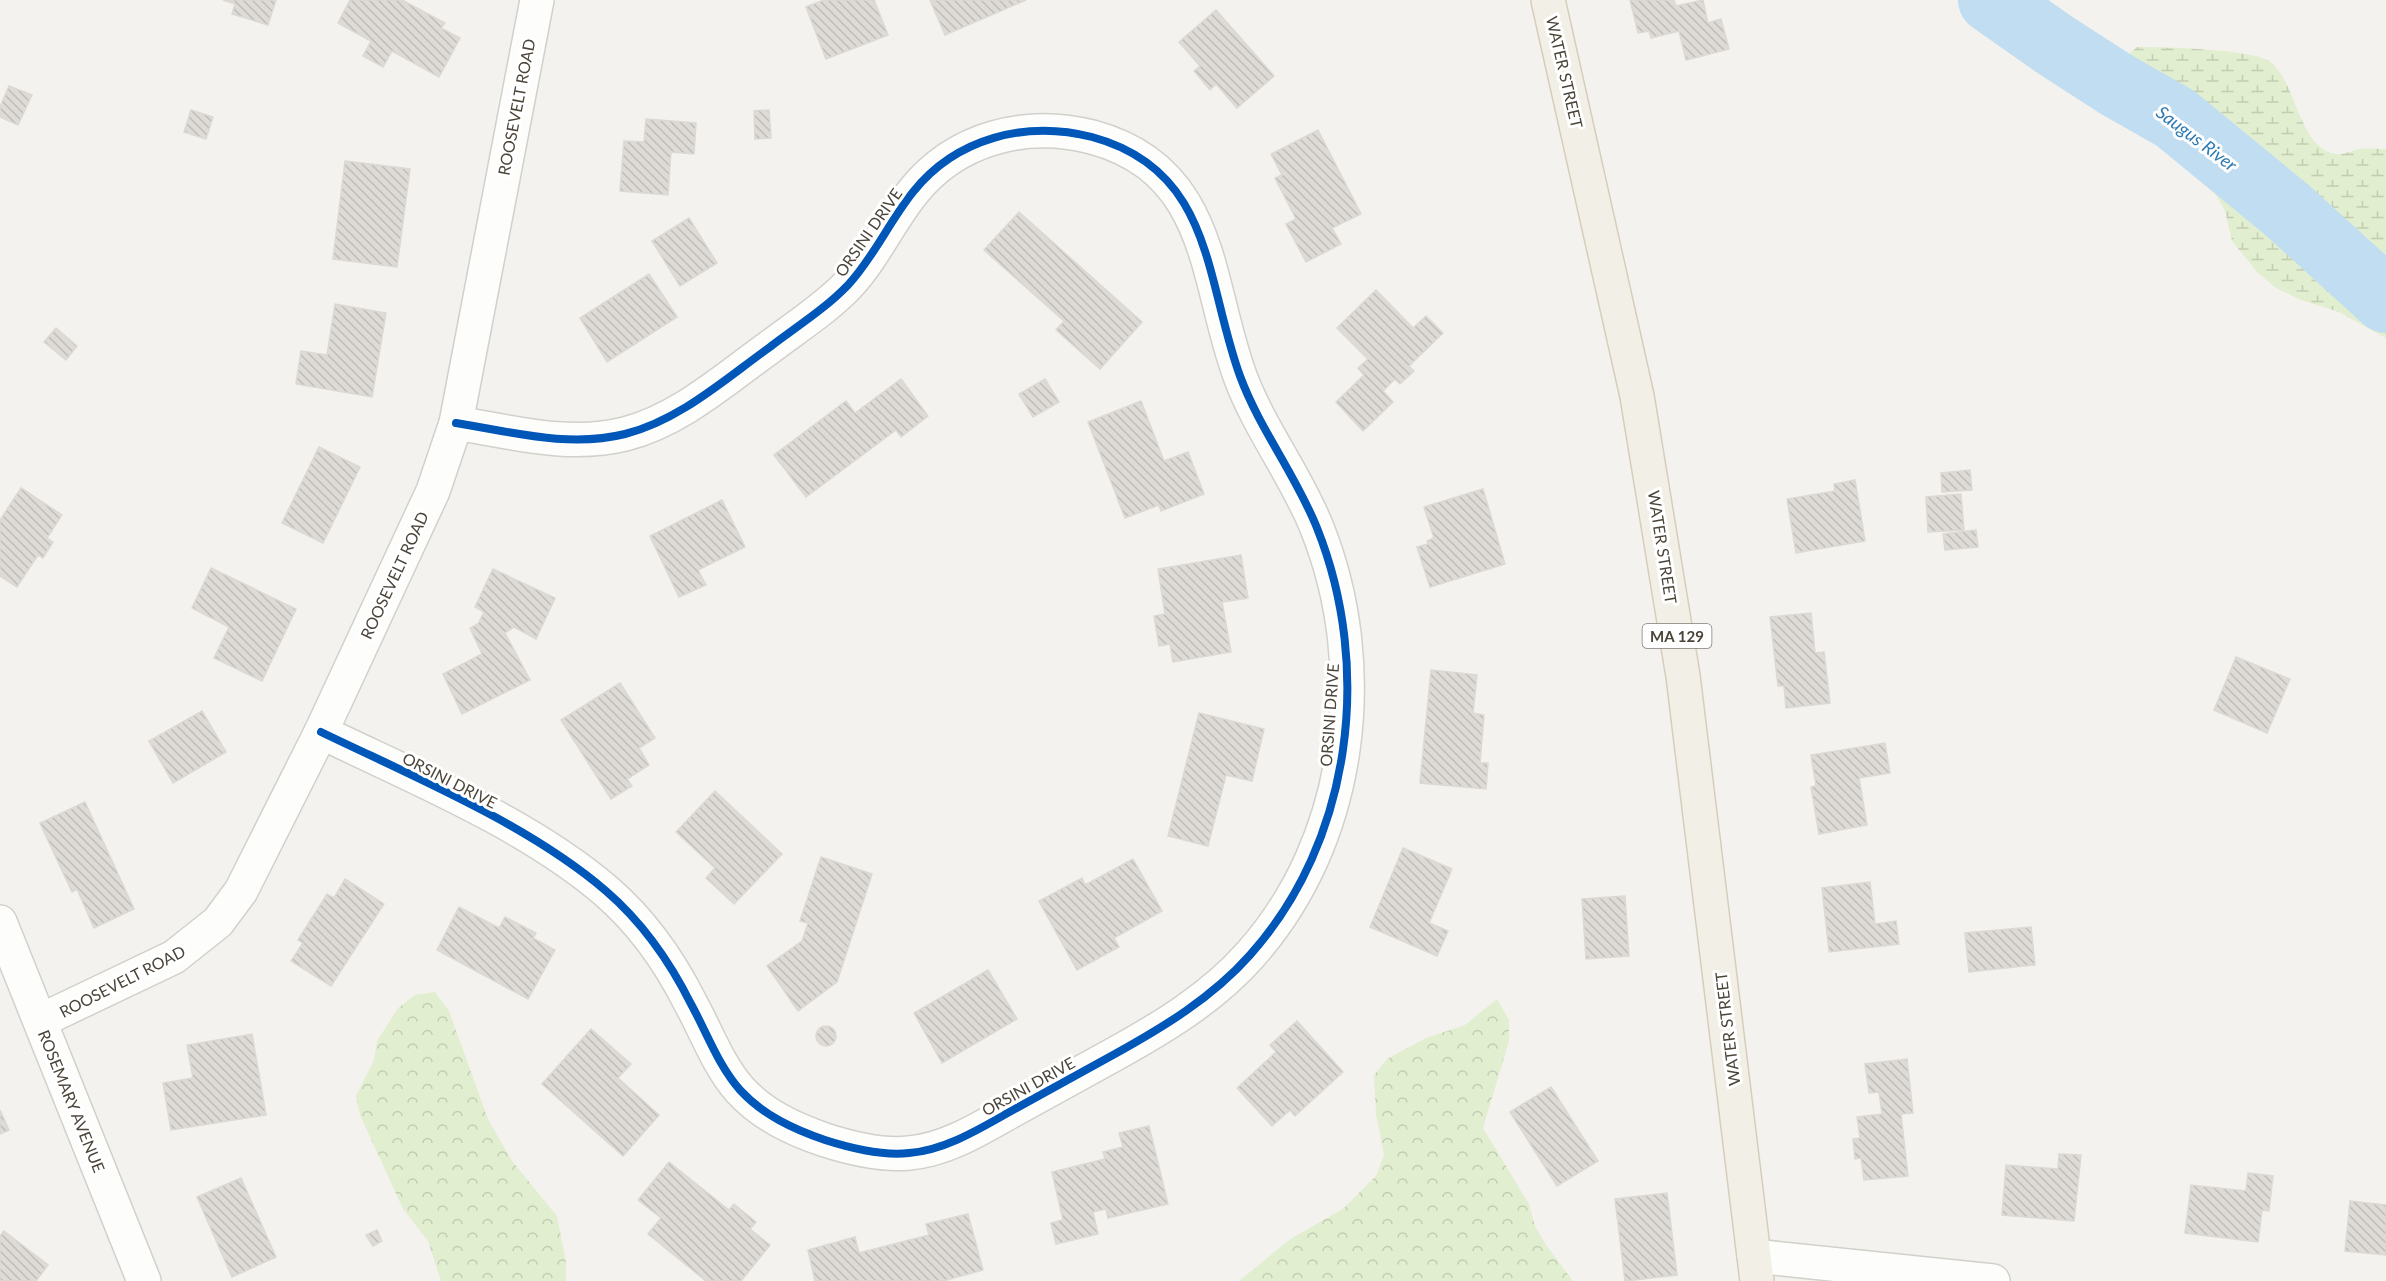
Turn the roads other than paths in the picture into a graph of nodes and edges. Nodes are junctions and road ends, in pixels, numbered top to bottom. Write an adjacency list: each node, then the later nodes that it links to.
1 (537, 0): 3 (street, ROOSEVELT ROAD)
2 (1548, 0): 7 (main road, WATER STREET / MA 129)
3 (456, 423): 4 (street, ROOSEVELT ROAD); 4 (street, ORSINI DRIVE)
4 (321, 732): 6 (street, ROOSEVELT ROAD)
5 (0, 922): 6 (street, ROSEMARY AVENUE)
6 (40, 1021): 8 (street, ROSEMARY AVENUE)
7 (1755, 1268): 9 (street)
8 (144, 1281)
9 (1993, 1281)

